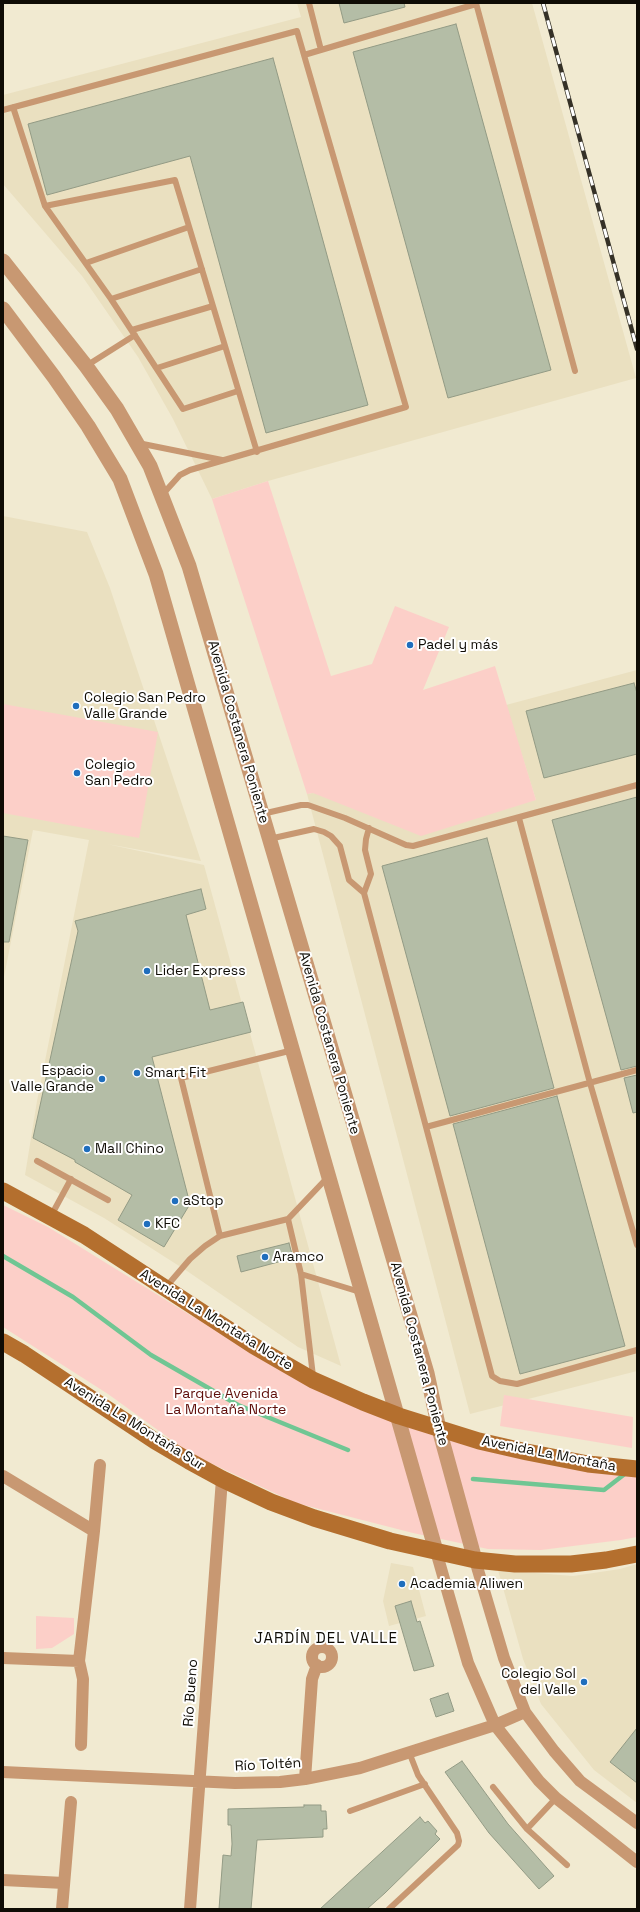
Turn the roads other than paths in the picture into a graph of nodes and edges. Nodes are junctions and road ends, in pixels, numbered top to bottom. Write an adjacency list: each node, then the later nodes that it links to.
1 (309, 3): 3 (lane)
2 (476, 4): 3 (lane); 19 (lane)
3 (321, 50): 4 (lane)
4 (304, 55): 5 (lane); 22 (lane)
5 (13, 107): 6 (lane); 7 (lane)
6 (3, 110)
7 (45, 206): 8 (lane); 10 (lane)
8 (189, 227): 10 (lane); 11 (lane)
9 (3, 261): 17 (street, Avenida Costanera Poniente)
10 (86, 263): 12 (lane)
11 (202, 269): 12 (lane); 13 (lane)
12 (111, 299): 15 (lane)
13 (213, 306): 15 (lane); 16 (lane)
14 (3, 309): 31 (street)
15 (133, 333): 17 (lane); 18 (lane)
16 (225, 346): 18 (lane); 20 (lane)
17 (86, 366): 21 (street, Avenida Costanera Poniente)
18 (157, 368): 20 (lane)
19 (575, 371)
20 (238, 391): 22 (lane)
21 (136, 443): 23 (lane); 24 (street, Avenida Costanera Poniente)
22 (257, 452): 23 (lane)
23 (223, 460): 24 (lane)
24 (161, 496): 26 (street, Avenida Costanera Poniente)
25 (637, 785): 27 (lane)
26 (262, 814): 28 (lane); 29 (street, Avenida Costanera Poniente)
27 (519, 818): 28 (lane); 33 (lane)
28 (369, 828): 30 (lane)
29 (269, 839): 30 (lane); 51 (street, Avenida Costanera Poniente)
30 (364, 893): 34 (lane)
31 (293, 1050): 36 (street); 42 (lane)
32 (637, 1070): 33 (lane)
33 (590, 1082): 34 (lane); 43 (lane)
34 (426, 1127): 48 (lane)
35 (37, 1161): 37 (lane)
36 (329, 1176): 41 (lane); 46 (street)
37 (71, 1179): 39 (lane); 40 (lane)
38 (3, 1191): 40 (main road, Avenida La Montaña Norte)
39 (108, 1200)
40 (51, 1216): 45 (main road, Avenida La Montaña Norte)
41 (288, 1219): 42 (lane); 44 (lane)
42 (220, 1236): 45 (lane)
43 (637, 1245)
44 (301, 1274): 46 (lane); 49 (lane)
45 (164, 1289): 49 (main road, Avenida La Montaña Norte)
46 (363, 1293): 50 (street)
47 (3, 1342): 55 (main road, Avenida La Montaña Sur)
48 (637, 1350)
49 (313, 1380): 50 (main road, Avenida La Montaña Norte)
50 (399, 1416): 51 (main road, Avenida La Montaña Norte); 57 (street)
51 (439, 1428): 53 (main road, Avenida La Montaña); 59 (street, Avenida Costanera Poniente)
52 (100, 1465): 56 (street)
53 (637, 1470)
54 (3, 1476): 56 (street)
55 (222, 1479): 57 (main road, Avenida La Montaña Sur); 69 (street, Río Bueno)
56 (94, 1531): 61 (street)
57 (436, 1551): 59 (main road, Avenida La Montaña Sur); 64 (street)
58 (637, 1554): 59 (main road)
59 (475, 1560): 63 (street, Avenida Costanera Poniente)
60 (3, 1658): 61 (street)
61 (79, 1660): 65 (street)
62 (317, 1665): 68 (street)
63 (525, 1712): 64 (street, Río Toltén); 75 (street, Avenida Costanera Poniente)
64 (495, 1725): 66 (street, Río Toltén); 72 (street)
65 (81, 1745)
66 (409, 1752): 68 (street, Río Toltén); 70 (lane)
67 (3, 1772): 69 (street, Río Toltén)
68 (305, 1779): 69 (street, Río Toltén)
69 (200, 1781): 82 (street, Río Bueno)
70 (425, 1784): 74 (lane); 83 (lane)
71 (493, 1787): 76 (lane)
72 (556, 1798): 76 (lane); 77 (street)
73 (71, 1802): 80 (street)
74 (350, 1810)
75 (637, 1823)
76 (527, 1830): 78 (lane)
77 (637, 1862)
78 (567, 1865)
79 (3, 1880): 80 (street)
80 (64, 1883): 81 (street)
81 (62, 1909)
82 (190, 1909)
83 (388, 1909)

